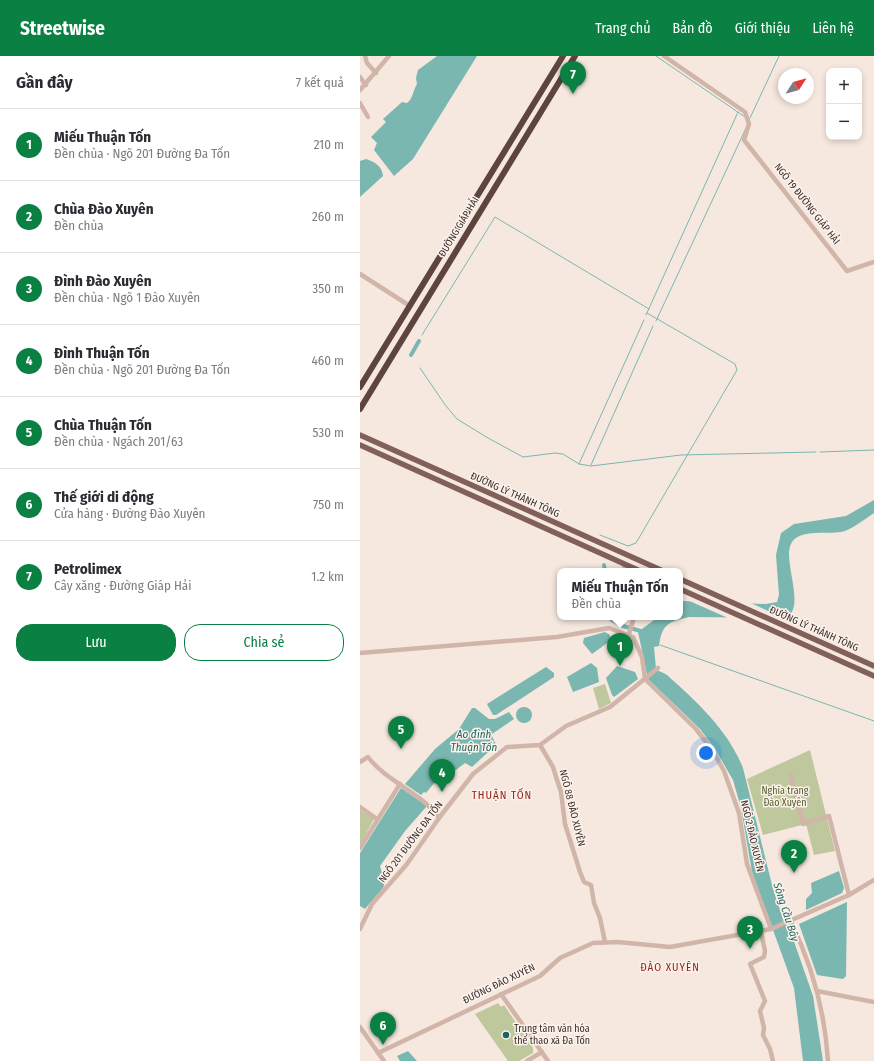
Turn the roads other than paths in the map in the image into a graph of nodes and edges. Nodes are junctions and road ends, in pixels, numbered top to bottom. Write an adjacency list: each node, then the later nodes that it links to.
1 (365, 56): 6 (street)
2 (389, 56): 6 (street)
3 (563, 56): 14 (highway, ĐƯỜNG GIÁP HẢI)
4 (575, 56): 15 (highway, ĐƯỜNG GIÁP HẢI)
5 (664, 56): 12 (street, NGÕ 19 ĐƯỜNG GIÁP HẢI)
6 (376, 73): 8 (street)
7 (360, 77): 8 (street)
8 (366, 85): 9 (street)
9 (360, 90)
10 (360, 103): 11 (street)
11 (368, 117)
12 (874, 262)
13 (360, 274): 16 (street)
14 (417, 296): 15 (highway); 16 (highway, ĐƯỜNG GIÁP HẢI)
15 (426, 302): 18 (highway, ĐƯỜNG GIÁP HẢI)
16 (410, 306): 17 (highway, ĐƯỜNG GIÁP HẢI)
17 (360, 387)
18 (360, 409)
19 (360, 435): 21 (main road, ĐƯỜNG LÝ THÁNH TÔNG)
20 (360, 446): 22 (main road, ĐƯỜNG LÝ THÁNH TÔNG)
21 (618, 551): 22 (main road); 26 (main road, ĐƯỜNG LÝ THÁNH TÔNG)
22 (614, 560): 23 (main road, ĐƯỜNG LÝ THÁNH TÔNG)
23 (624, 564): 24 (street); 25 (main road, ĐƯỜNG LÝ THÁNH TÔNG)
24 (625, 568)
25 (633, 568)
26 (656, 568)
27 (683, 580): 32 (main road, ĐƯỜNG LÝ THÁNH TÔNG)
28 (683, 590): 33 (main road, ĐƯỜNG LÝ THÁNH TÔNG)
29 (633, 620): 30 (street)
30 (630, 633): 31 (street); 37 (street)
31 (360, 653)
32 (848, 654): 33 (main road); 34 (main road, ĐƯỜNG LÝ THÁNH TÔNG)
33 (844, 663): 36 (main road, ĐƯỜNG LÝ THÁNH TÔNG)
34 (874, 666)
35 (658, 668): 37 (street)
36 (874, 676)
37 (646, 678): 38 (street); 50 (street, NGÕ 2 ĐÀO XUYÊN)
38 (540, 745): 43 (street, NGÕ 201 ĐƯỜNG ĐA TỐN); 52 (street, NGÕ 88 ĐÀO XUYÊN)
39 (360, 762): 41 (street)
40 (791, 776): 47 (street)
41 (400, 784): 43 (street); 44 (street)
42 (360, 807): 44 (street)
43 (439, 818): 49 (street, NGÕ 201 ĐƯỜNG ĐA TỐN)
44 (377, 819): 45 (street)
45 (360, 848)
46 (874, 880): 47 (street)
47 (849, 895): 48 (street)
48 (790, 922): 50 (street, ĐƯỜNG ĐÀO XUYÊN); 53 (street)
49 (360, 928)
50 (771, 929): 51 (street, ĐƯỜNG ĐÀO XUYÊN)
51 (761, 932): 52 (street, ĐƯỜNG ĐÀO XUYÊN); 62 (street)
52 (605, 942): 54 (street, ĐƯỜNG ĐÀO XUYÊN)
53 (817, 991): 55 (street); 63 (street)
54 (501, 994): 57 (street); 58 (street, ĐƯỜNG ĐÀO XUYÊN)
55 (874, 1002)
56 (360, 1027): 58 (street)
57 (542, 1052): 60 (street); 61 (street)
58 (378, 1053): 59 (street)
59 (384, 1061)
60 (527, 1061)
61 (548, 1061)
62 (774, 1061)
63 (828, 1061)

